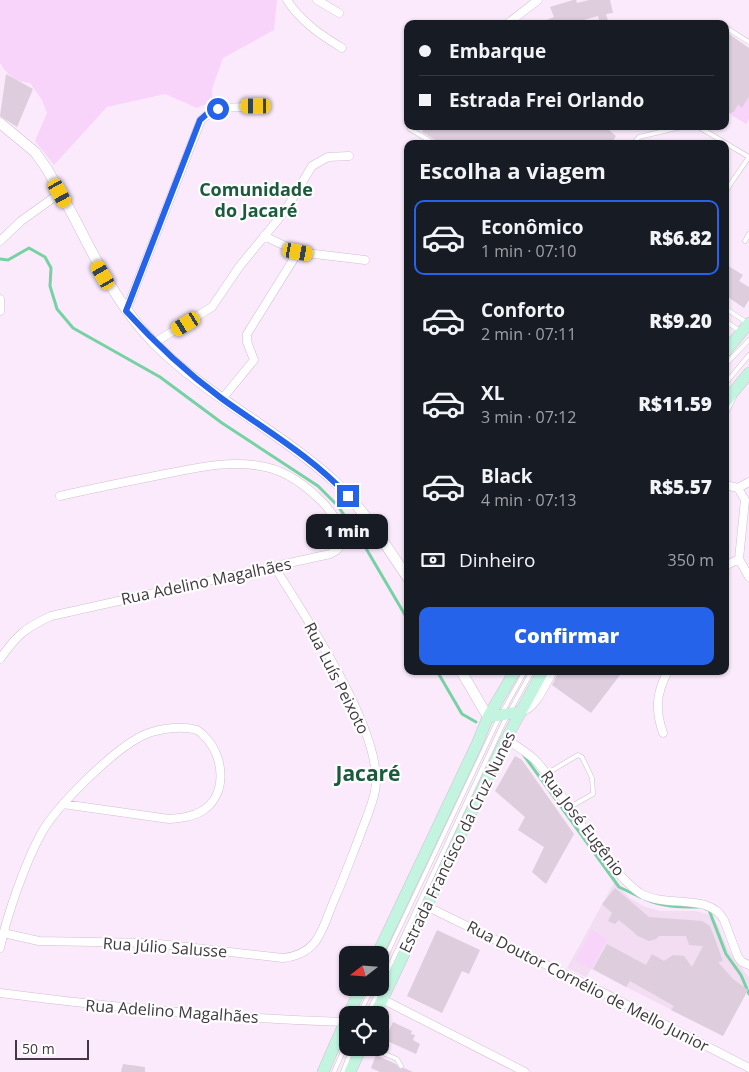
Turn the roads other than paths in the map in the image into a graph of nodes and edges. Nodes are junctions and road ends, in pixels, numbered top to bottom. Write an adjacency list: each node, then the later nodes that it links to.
1 (287, 0): 8 (street)
2 (317, 0): 4 (street)
3 (538, 0): 5 (street)
4 (340, 13)
5 (513, 20)
6 (729, 30): 7 (lane)
7 (749, 42)
8 (342, 48)
9 (256, 106): 30 (street)
10 (0, 123): 21 (street)
11 (412, 130): 14 (lane)
12 (668, 130): 15 (lane)
13 (704, 130): 16 (lane)
14 (428, 140)
15 (636, 140)
16 (720, 140)
17 (729, 145): 19 (lane)
18 (349, 156): 23 (street)
19 (749, 157): 20 (lane)
20 (729, 186)
21 (60, 193): 24 (street); 30 (street)
22 (749, 234): 25 (lane)
23 (264, 236): 26 (street); 34 (street)
24 (0, 241)
25 (745, 241)
26 (298, 252): 27 (street); 42 (street)
27 (365, 260)
28 (0, 299): 29 (street)
29 (0, 311)
30 (126, 311): 34 (street)
31 (729, 312): 33 (lane)
32 (729, 322): 33 (lane)
33 (747, 329): 35 (main road); 37 (lane)
34 (154, 343): 42 (street)
35 (729, 348)
36 (748, 356): 39 (lane)
37 (729, 358)
38 (749, 373): 40 (main road)
39 (729, 379)
40 (734, 392): 41 (main road); 43 (street)
41 (729, 398)
42 (222, 399): 52 (street)
43 (729, 403)
44 (749, 482): 46 (street)
45 (729, 485): 46 (street)
46 (738, 488): 48 (street)
47 (60, 496): 51 (street, Rua Adelino Magalhães)
48 (747, 501): 49 (street)
49 (739, 558): 50 (street); 53 (street)
50 (729, 564)
51 (274, 566): 54 (street, Rua Adelino Magalhães); 71 (street, Rua Luís Peixoto)
52 (404, 572)
53 (749, 577)
54 (0, 659)
55 (463, 675): 63 (street)
56 (513, 675): 63 (main road, Estrada Francisco da Cruz Nunes)
57 (524, 675): 62 (lane)
58 (530, 675): 62 (lane)
59 (540, 675): 62 (main road, Estrada Francisco da Cruz Nunes)
60 (551, 675): 62 (street)
61 (666, 675): 64 (street)
62 (510, 713): 63 (main road); 65 (main road, Estrada Francisco da Cruz Nunes); 74 (lane); 76 (lane)
63 (488, 717): 72 (main road, Estrada Francisco da Cruz Nunes)
64 (663, 733)
65 (506, 739): 66 (street, Rua José Eugênio); 69 (main road, Estrada Francisco da Cruz Nunes)
66 (546, 774): 68 (street, Rua José Eugênio); 68 (lane)
67 (63, 804): 67 (street); 70 (street)
68 (569, 807): 75 (street, Rua José Eugênio)
69 (426, 906): 77 (main road, Estrada Francisco da Cruz Nunes); 87 (street, Rua Doutor Cornélio de Mello Junior)
70 (3, 933): 71 (street, Rua Júlio Salusse); 73 (street)
71 (318, 938)
72 (380, 946)
73 (0, 948)
74 (389, 951)
75 (749, 965)
76 (389, 974)
77 (389, 976)
78 (0, 993): 80 (street, Rua Adelino Magalhães)
79 (389, 996): 92 (street)
80 (339, 1017)
81 (339, 1035): 88 (main road)
82 (389, 1055): 86 (lane)
83 (341, 1056): 89 (lane)
84 (349, 1056): 90 (lane)
85 (357, 1056): 91 (main road)
86 (401, 1066)
87 (749, 1068)
88 (323, 1072)
89 (334, 1072)
90 (342, 1072)
91 (350, 1072)
92 (525, 1072)

